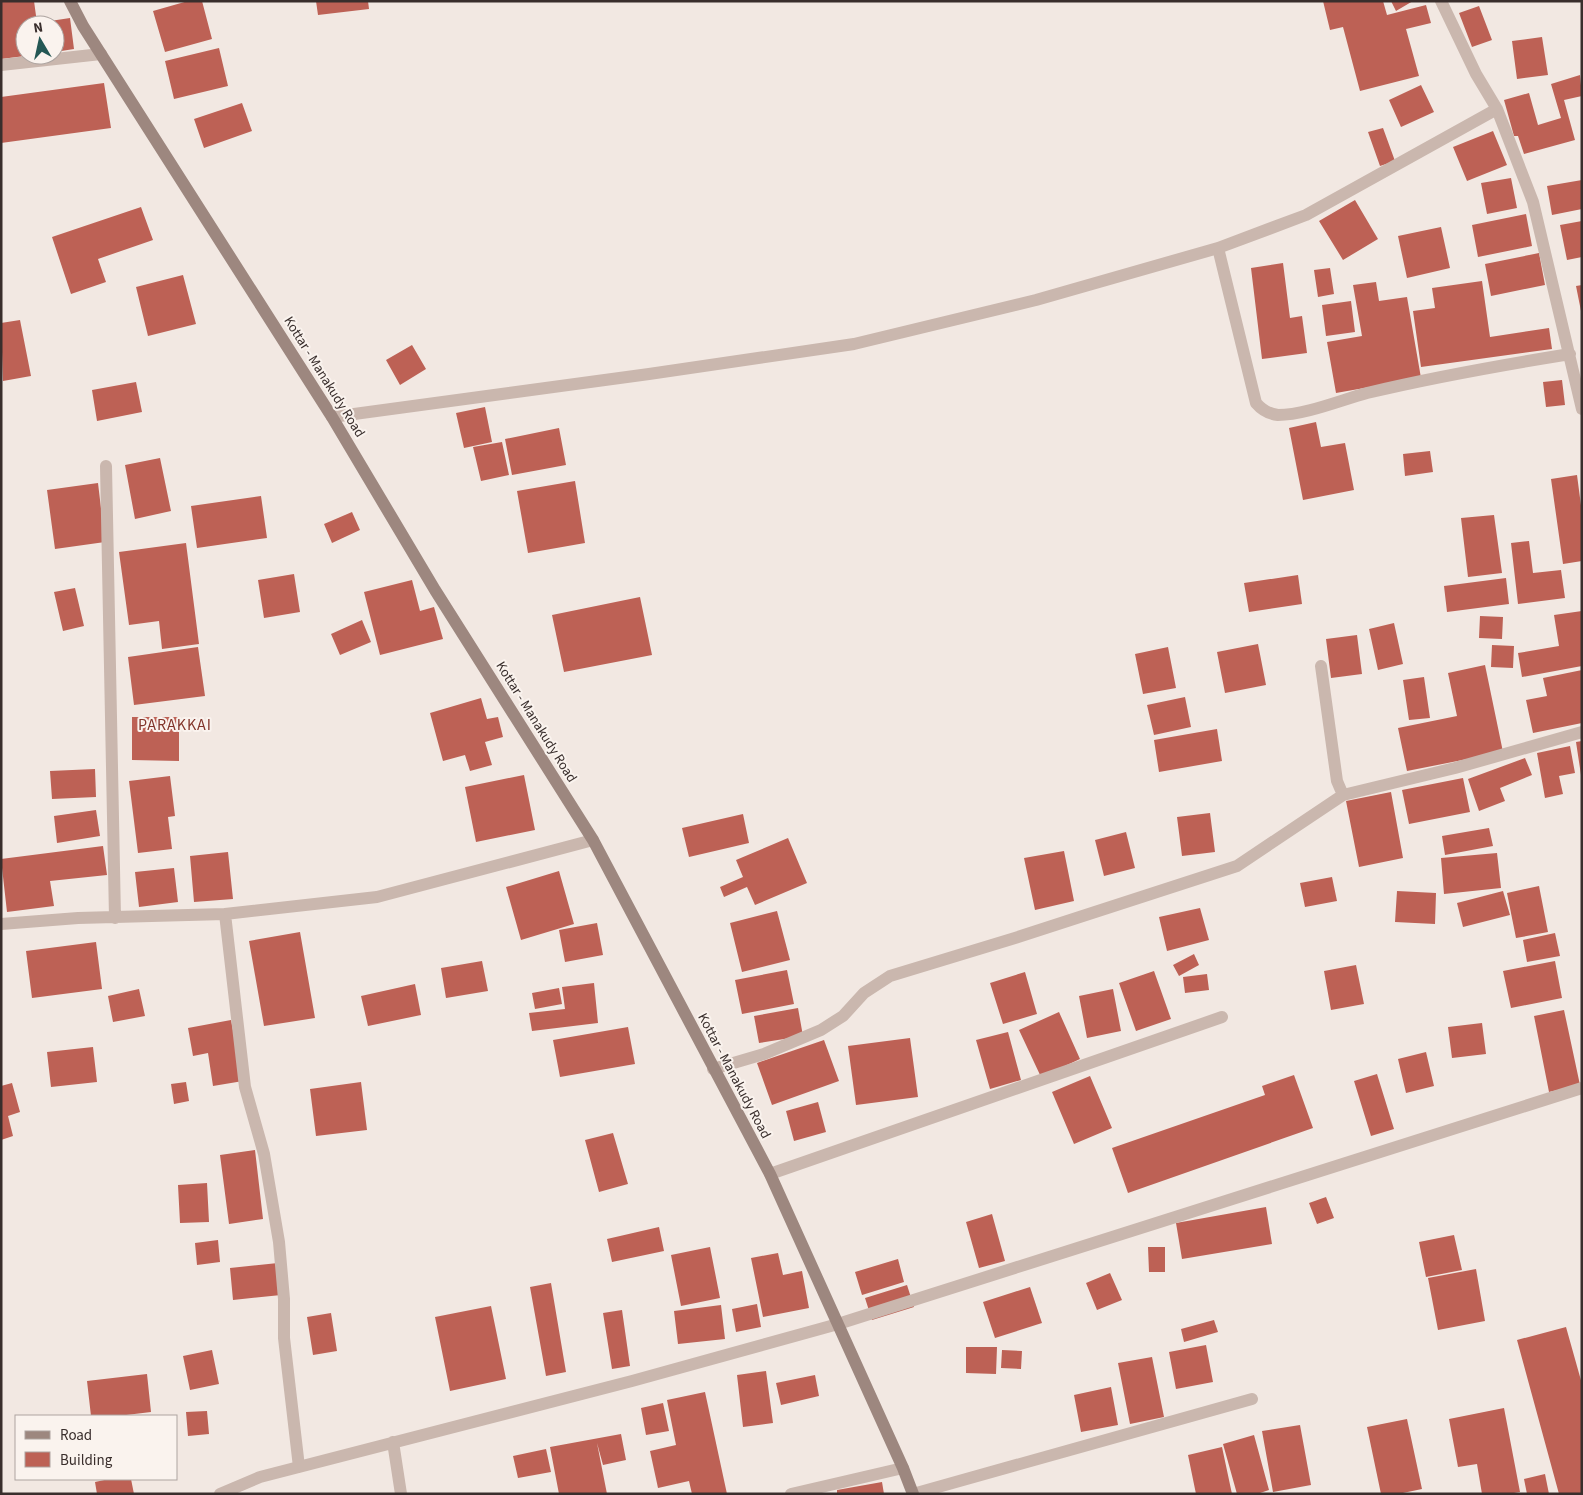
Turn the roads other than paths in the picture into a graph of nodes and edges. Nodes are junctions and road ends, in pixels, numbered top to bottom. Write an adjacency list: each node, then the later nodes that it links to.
1 (1441, 1): 5 (street)
2 (72, 2): 3 (main road, Kottar - Manakudy Road)
3 (101, 54): 4 (street); 9 (main road, Kottar - Manakudy Road)
4 (1, 65)
5 (1497, 109): 6 (street); 7 (street)
6 (1218, 248): 7 (street); 9 (street)
7 (1570, 354): 8 (street)
8 (1582, 408)
9 (332, 417): 14 (main road, Kottar - Manakudy Road)
10 (106, 466): 16 (street)
11 (1321, 666): 13 (street)
12 (1582, 732): 13 (street)
13 (1343, 795): 19 (street)
14 (593, 840): 15 (street); 19 (main road, Kottar - Manakudy Road)
15 (225, 914): 16 (street); 25 (street)
16 (115, 918): 17 (street)
17 (1, 924)
18 (1222, 1017): 21 (street)
19 (713, 1069): 21 (main road, Kottar - Manakudy Road)
20 (1582, 1088): 22 (street)
21 (770, 1174): 22 (main road, Kottar - Manakudy Road)
22 (838, 1324): 24 (street); 26 (main road, Kottar - Manakudy Road)
23 (1252, 1399): 30 (street)
24 (393, 1442): 25 (street); 28 (street)
25 (299, 1467): 27 (street)
26 (903, 1468): 29 (street); 30 (main road, Kottar - Manakudy Road)
27 (220, 1494)
28 (401, 1494)
29 (791, 1494)
30 (913, 1494)

